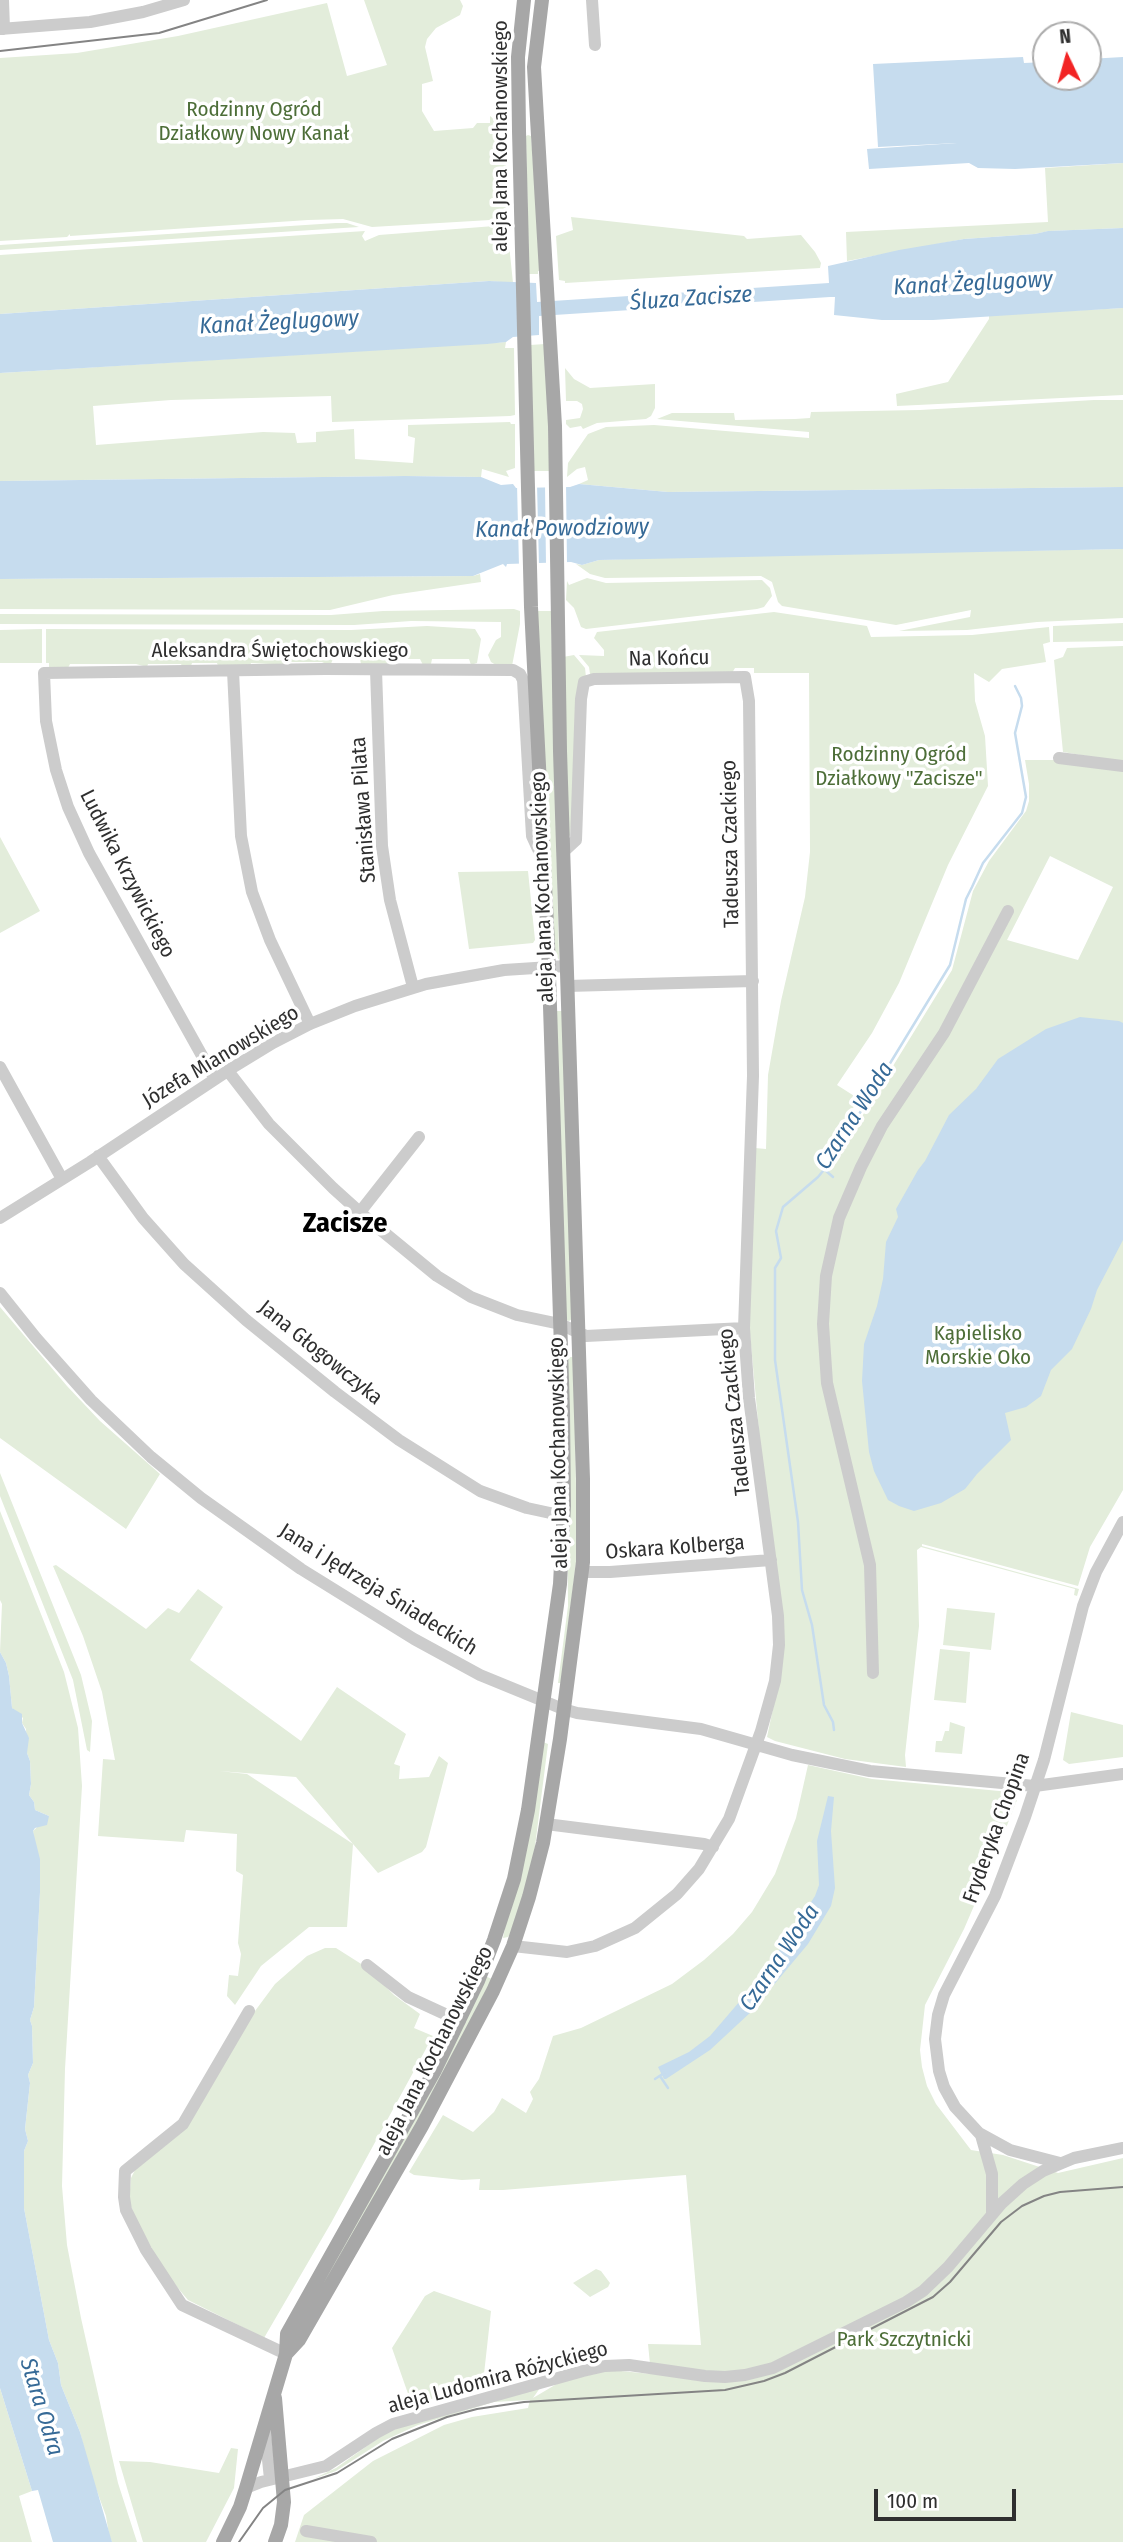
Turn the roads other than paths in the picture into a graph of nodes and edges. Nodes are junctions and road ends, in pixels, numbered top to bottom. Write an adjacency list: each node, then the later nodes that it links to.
1 (2, 0): 6 (street)
2 (184, 0): 6 (street)
3 (524, 0): 16 (main road, aleja Jana Kochanowskiego)
4 (542, 0): 15 (main road, aleja Jana Kochanowskiego)
5 (592, 0): 7 (street)
6 (2, 29)
7 (595, 45)
8 (376, 670): 9 (street, Aleksandra Świętochowskiego); 10 (street, Aleksandra Świętochowskiego); 22 (street, Stanisława Pilata)
9 (233, 671): 11 (street, Aleksandra Świętochowskiego); 23 (street)
10 (513, 671): 16 (street, aleja Jana Kochanowskiego)
11 (44, 673): 26 (street, Ludwika Krzywickiego)
12 (739, 677): 15 (street, Na Końcu); 20 (street, Tadeusza Czackiego)
13 (1059, 758): 14 (street)
14 (1123, 766)
15 (563, 852): 19 (main road, aleja Jana Kochanowskiego)
16 (544, 860): 18 (main road, aleja Jana Kochanowskiego)
17 (1008, 911): 40 (street)
18 (549, 966): 19 (street, Józefa Mianowskiego); 22 (street, Józefa Mianowskiego); 33 (main road, aleja Jana Kochanowskiego)
19 (566, 966): 21 (main road, aleja Jana Kochanowskiego)
20 (753, 981): 21 (street); 34 (street, Tadeusza Czackiego)
21 (567, 986): 35 (main road, aleja Jana Kochanowskiego)
22 (413, 987): 23 (street, Józefa Mianowskiego)
23 (310, 1024): 25 (street, Józefa Mianowskiego)
24 (0, 1068): 29 (street)
25 (228, 1071): 26 (street, Józefa Mianowskiego); 30 (street)
26 (215, 1079): 28 (street, Józefa Mianowskiego)
27 (419, 1137): 30 (street)
28 (99, 1156): 29 (street, Józefa Mianowskiego); 36 (street, Jana Głogowczyka)
29 (62, 1179): 31 (street, Józefa Mianowskiego)
30 (360, 1212): 33 (street)
31 (0, 1218)
32 (0, 1293): 41 (street, Jana i Jędrzeja Śniadeckich)
33 (560, 1324): 35 (street); 36 (main road, aleja Jana Kochanowskiego)
34 (744, 1328): 35 (street); 38 (street, Tadeusza Czackiego)
35 (578, 1334): 39 (main road, aleja Jana Kochanowskiego)
36 (564, 1516): 41 (main road, aleja Jana Kochanowskiego)
37 (1123, 1522): 45 (street, Fryderyka Chopina)
38 (771, 1560): 39 (street, Oskara Kolberga); 43 (street, Tadeusza Czackiego)
39 (582, 1572): 42 (main road, aleja Jana Kochanowskiego)
40 (873, 1673)
41 (544, 1701): 42 (street, Jana i Jędrzeja Śniadeckich); 48 (main road, aleja Jana Kochanowskiego)
42 (563, 1709): 43 (street, Jana i Jędrzeja Śniadeckich); 46 (main road, aleja Jana Kochanowskiego)
43 (757, 1744): 45 (street, Jana i Jędrzeja Śniadeckich); 47 (street, Tadeusza Czackiego)
44 (1123, 1774): 45 (street)
45 (1035, 1786): 53 (street, Fryderyka Chopina)
46 (546, 1824): 47 (street); 49 (main road, aleja Jana Kochanowskiego)
47 (713, 1847): 49 (street, Tadeusza Czackiego)
48 (494, 1940): 49 (main road); 52 (main road, aleja Jana Kochanowskiego)
49 (513, 1946): 57 (main road, aleja Jana Kochanowskiego)
50 (367, 1965): 52 (street)
51 (249, 2011): 57 (street)
52 (460, 2021): 57 (main road, aleja Jana Kochanowskiego)
53 (981, 2135): 55 (street, Fryderyka Chopina); 56 (street, Fryderyka Chopina)
54 (1123, 2148): 55 (street, aleja Ludomira Różyckiego)
55 (1060, 2163): 56 (street, aleja Ludomira Różyckiego)
56 (992, 2214): 60 (street, aleja Ludomira Różyckiego)
57 (286, 2354): 58 (main road, aleja Jana Kochanowskiego)
58 (274, 2391): 59 (main road, aleja Jana Kochanowskiego); 60 (main road, aleja Jana Kochanowskiego)
59 (265, 2422): 60 (street); 61 (main road, aleja Jana Kochanowskiego)
60 (276, 2478): 61 (street, aleja Ludomira Różyckiego); 64 (main road, aleja Jana Kochanowskiego)
61 (246, 2488): 63 (main road, aleja Jana Kochanowskiego)
62 (306, 2531): 65 (street)
63 (223, 2542)
64 (275, 2542)
65 (371, 2542)

